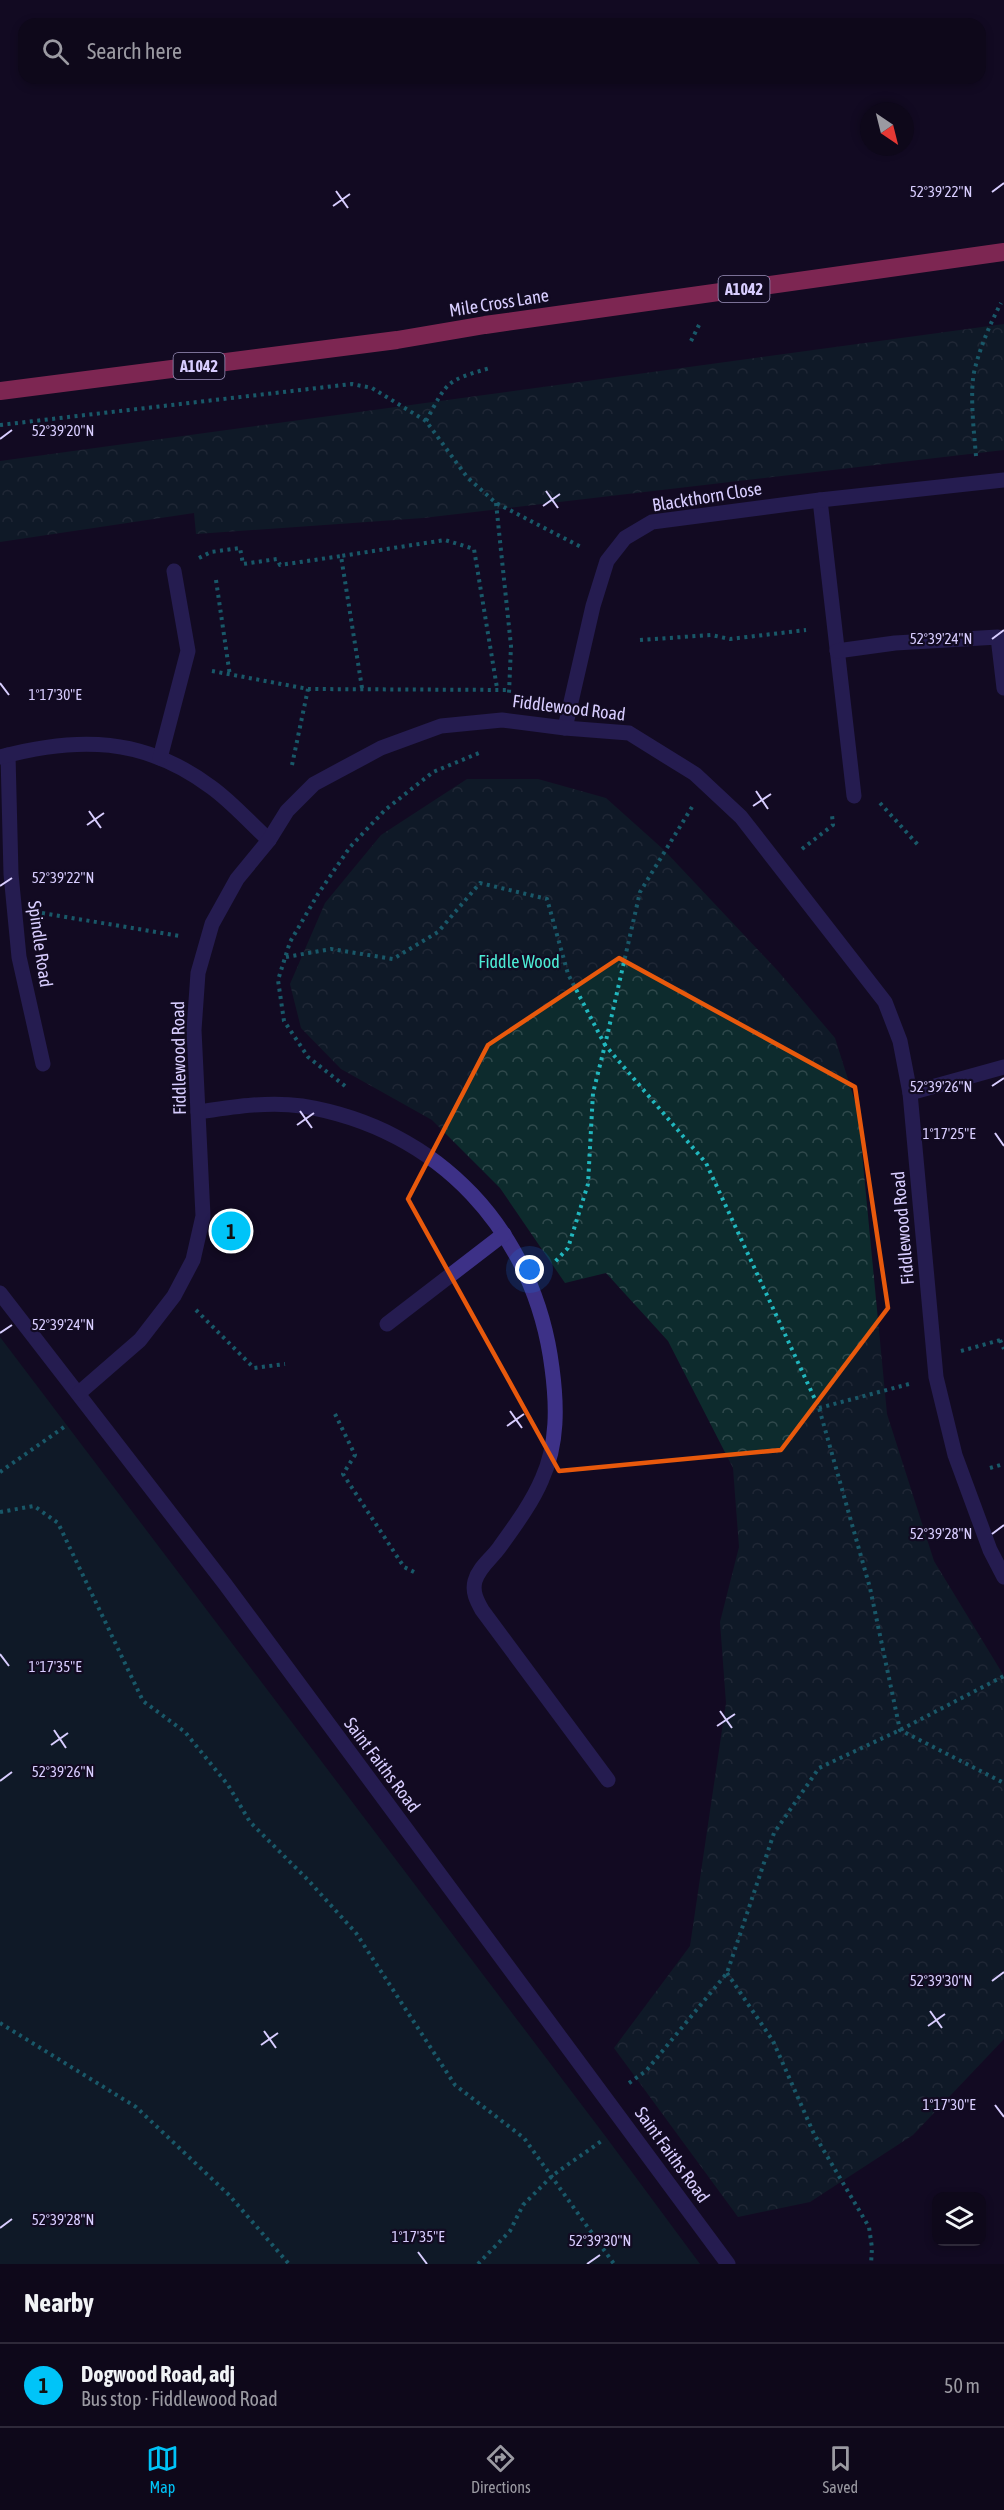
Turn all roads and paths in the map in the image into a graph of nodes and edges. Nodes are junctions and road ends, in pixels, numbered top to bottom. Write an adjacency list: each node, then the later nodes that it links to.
1 (1004, 252): 4 (highway, Mile Cross Lane / A1042)
2 (1001, 303): 8 (path)
3 (490, 368): 5 (path)
4 (0, 391)
5 (426, 421): 6 (path); 10 (path)
6 (0, 425)
7 (1004, 480): 8 (street, Blackthorn Close)
8 (978, 484): 9 (street, Blackthorn Close)
9 (820, 500): 12 (street, Blackthorn Close); 15 (street)
10 (496, 503): 12 (path); 24 (path)
11 (341, 556): 13 (path); 20 (path); 21 (path)
12 (607, 561): 26 (street, Blackthorn Close)
13 (174, 571): 18 (street)
14 (216, 580): 19 (path)
15 (834, 626): 16 (path); 17 (street)
16 (640, 640)
17 (837, 651): 22 (street); 29 (street)
18 (185, 664): 19 (path); 28 (street)
19 (230, 676): 23 (path)
20 (362, 688): 21 (path); 23 (path)
21 (497, 688): 24 (path)
22 (1004, 688)
23 (308, 689): 32 (path)
24 (509, 690): 25 (path)
25 (502, 720): 26 (street, Fiddlewood Road); 32 (street, Fiddlewood Road); 41 (path)
26 (565, 728): 38 (street, Fiddlewood Road)
27 (4, 756): 28 (street, Spindle Road); 39 (street, Spindle Road)
28 (160, 758): 36 (street, Spindle Road)
29 (854, 796)
30 (876, 799): 37 (path)
31 (832, 808): 34 (path)
32 (287, 811): 36 (street, Fiddlewood Road)
33 (842, 818): 34 (path)
34 (833, 825): 38 (path)
35 (675, 832): 42 (path)
36 (269, 840): 40 (street, Fiddlewood Road)
37 (919, 846)
38 (780, 867): 46 (street, Fiddlewood Road)
39 (14, 908): 40 (path); 43 (street, Spindle Road)
40 (207, 941): 47 (street, Fiddlewood Road)
41 (286, 957): 42 (path); 45 (path)
42 (605, 1045): 49 (path); 59 (path)
43 (43, 1064)
44 (1004, 1067): 46 (street)
45 (350, 1089)
46 (910, 1093): 55 (street, Fiddlewood Road)
47 (198, 1112): 48 (street); 51 (street, Fiddlewood Road)
48 (504, 1234): 49 (street); 52 (street)
49 (531, 1287): 67 (street)
50 (0, 1293): 58 (street, Saint Faiths Road)
51 (174, 1296): 56 (path); 58 (street, Fiddlewood Road)
52 (387, 1324)
53 (1002, 1340): 54 (path); 55 (path)
54 (1004, 1349)
55 (934, 1359): 57 (street, Fiddlewood Road)
56 (285, 1364)
57 (936, 1377): 59 (path); 64 (street, Fiddlewood Road)
58 (79, 1393): 61 (path); 72 (street, Saint Faiths Road)
59 (819, 1408): 66 (path)
60 (335, 1414): 63 (path)
61 (0, 1472)
62 (0, 1512): 73 (path)
63 (418, 1574)
64 (1004, 1577)
65 (1004, 1676): 66 (path)
66 (900, 1730): 68 (path); 69 (path)
67 (608, 1780)
68 (1004, 1783)
69 (727, 1973): 71 (path); 78 (path)
70 (0, 2023): 74 (path)
71 (646, 2071)
72 (606, 2099): 73 (path); 77 (street, Saint Faiths Road)
73 (553, 2175): 75 (path); 76 (path)
74 (289, 2264)
75 (478, 2264)
76 (615, 2264)
77 (728, 2264)
78 (871, 2264)

